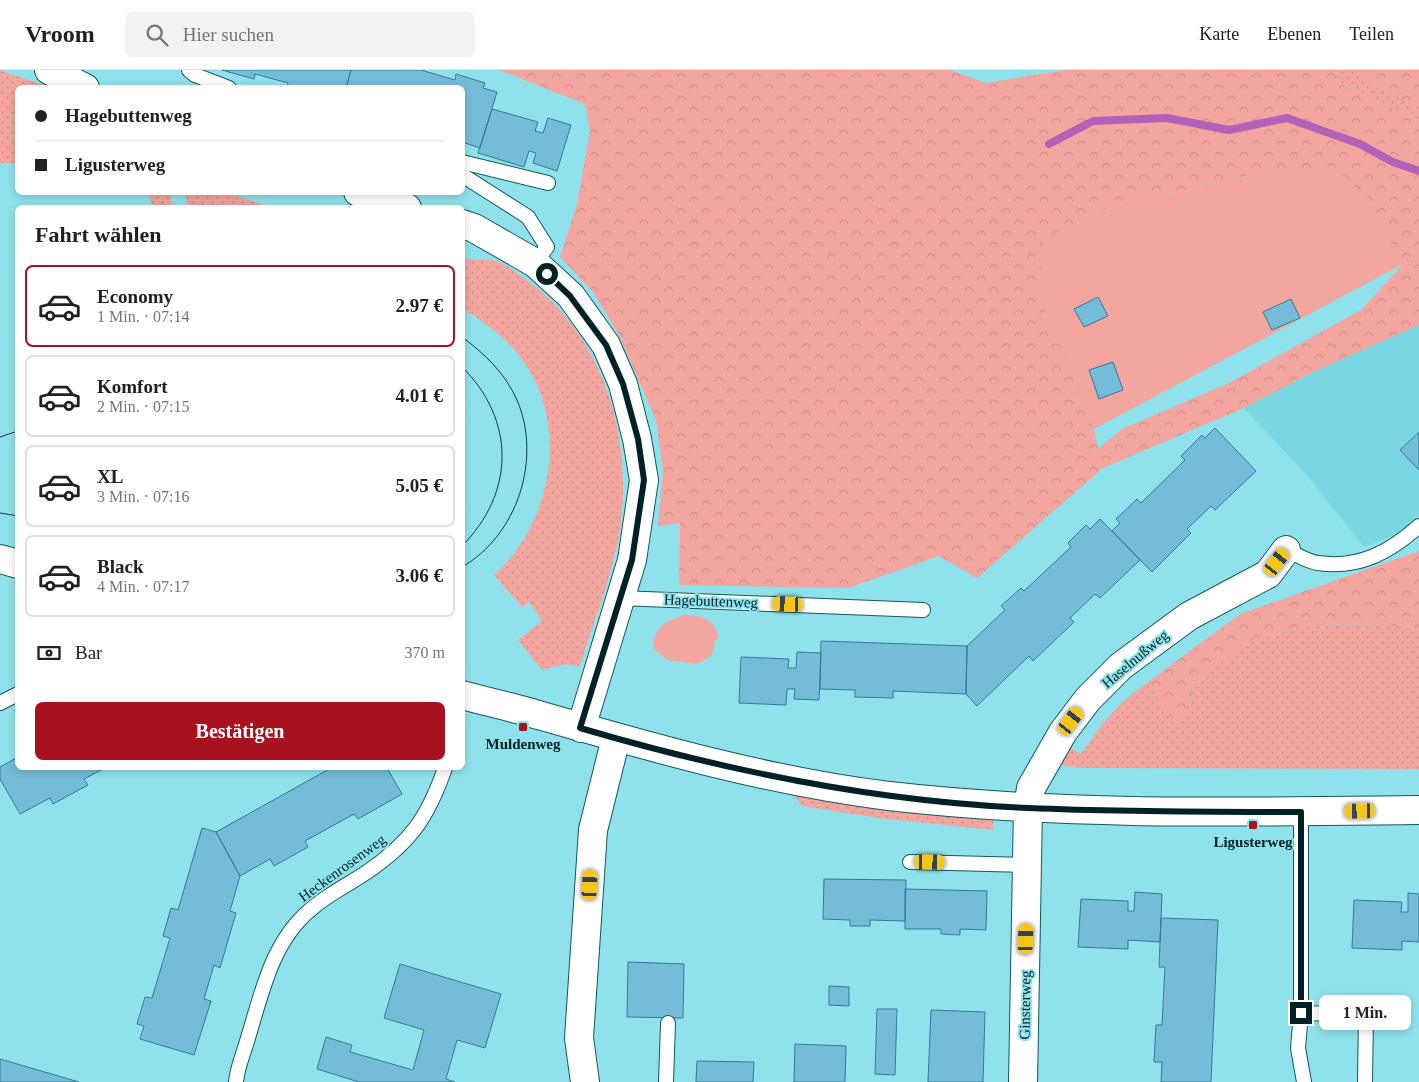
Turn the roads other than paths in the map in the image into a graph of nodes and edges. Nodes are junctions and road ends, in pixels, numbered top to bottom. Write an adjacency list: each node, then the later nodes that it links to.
1 (49, 70): 3 (street)
2 (189, 70): 4 (lane)
3 (80, 85)
4 (220, 85)
5 (465, 163): 7 (lane)
6 (465, 177): 11 (lane)
7 (548, 182)
8 (367, 195): 9 (street)
9 (398, 205)
10 (465, 225): 11 (street)
11 (536, 263): 16 (street)
12 (1419, 526): 13 (lane)
13 (1286, 550): 24 (street, Haselnußweg)
14 (0, 559): 15 (street)
15 (15, 563)
16 (620, 598): 17 (lane, Hagebuttenweg); 21 (street)
17 (923, 610)
18 (15, 696): 20 (lane)
19 (465, 701): 21 (street)
20 (0, 703)
21 (580, 728): 22 (street)
22 (616, 738): 24 (street); 32 (street)
23 (443, 770): 31 (lane, Heckenrosenweg)
24 (1028, 808): 26 (street); 28 (street, Ginsterweg)
25 (1419, 810): 26 (street)
26 (1301, 812): 29 (lane)
27 (910, 862): 28 (lane)
28 (1028, 865): 34 (street, Ginsterweg)
29 (1301, 1013): 35 (lane); 36 (lane)
30 (668, 1023): 33 (lane)
31 (236, 1082)
32 (585, 1082)
33 (666, 1082)
34 (1023, 1082)
35 (1304, 1082)
36 (1365, 1082)

